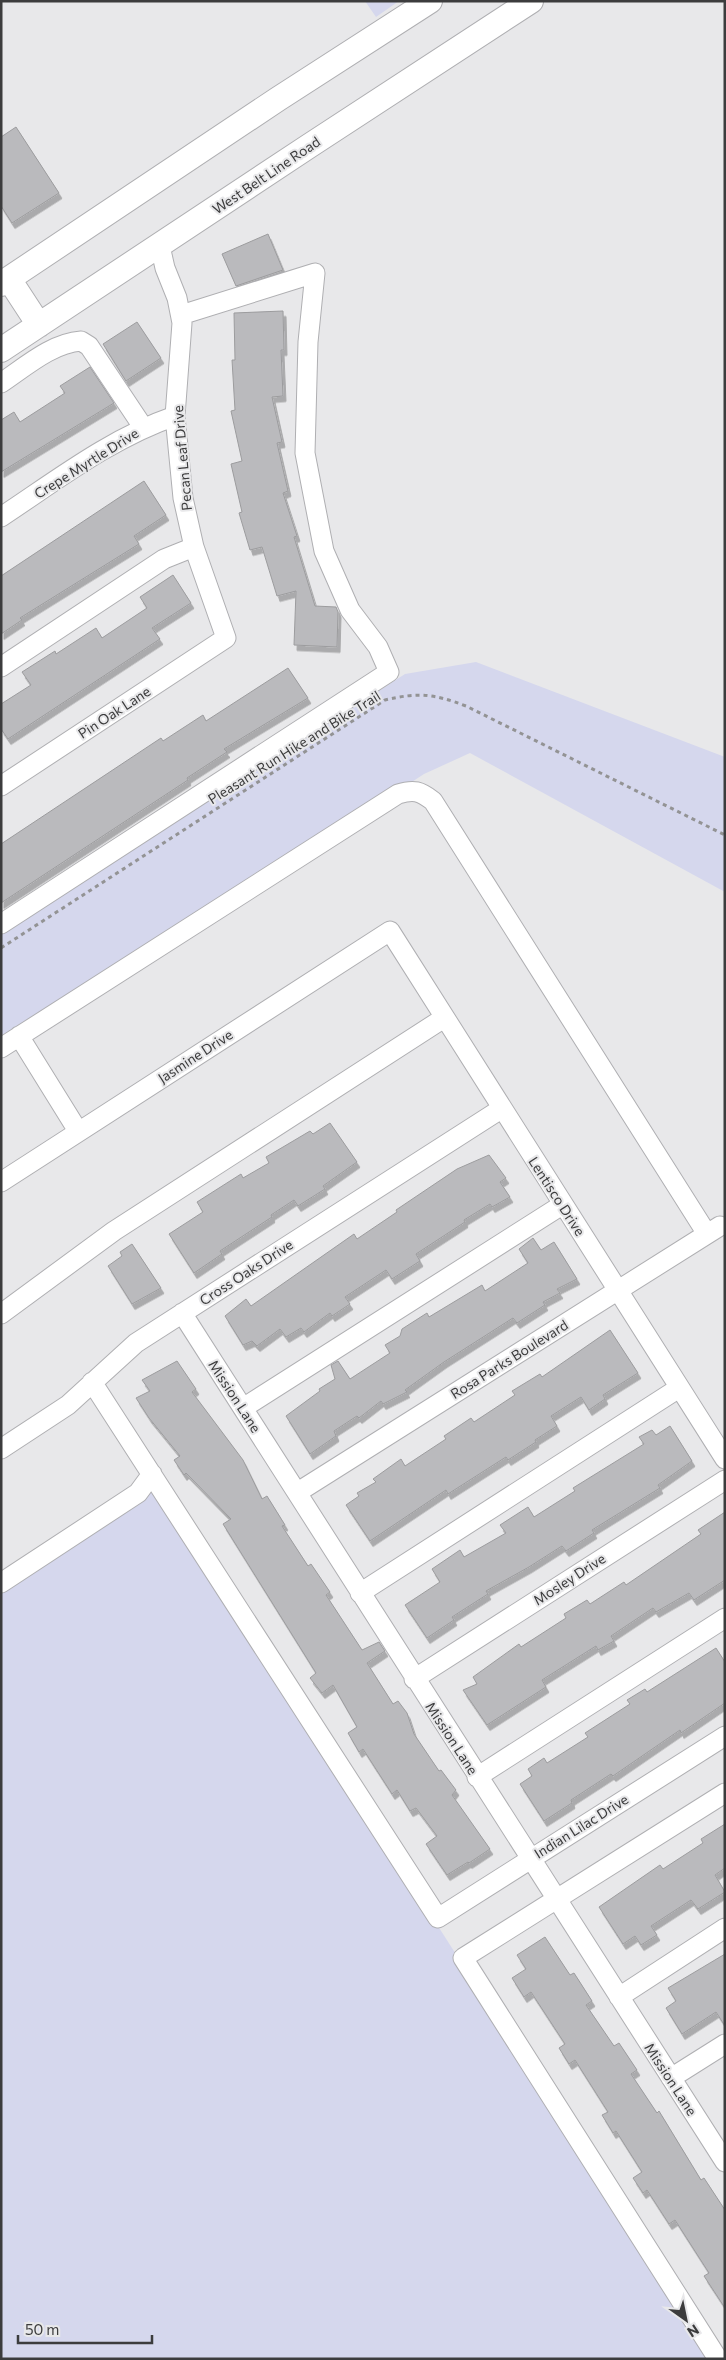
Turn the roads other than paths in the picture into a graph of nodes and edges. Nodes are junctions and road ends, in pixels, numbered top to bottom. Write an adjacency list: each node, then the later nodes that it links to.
1 (430, 1): 4 (main road)
2 (531, 1): 3 (main road, West Belt Line Road)
3 (160, 246): 5 (street, Pecan Leaf Drive); 6 (main road, West Belt Line Road)
4 (5, 282): 6 (main road)
5 (181, 315): 9 (street, Pecan Leaf Drive); 16 (street)
6 (39, 325): 7 (main road, West Belt Line Road)
7 (1, 350)
8 (1, 383): 10 (street)
9 (175, 416): 10 (street, Crepe Myrtle Drive); 12 (street, Pecan Leaf Drive)
10 (143, 427): 11 (street, Crepe Myrtle Drive)
11 (1, 517)
12 (194, 546): 13 (street, Pecan Leaf Drive); 14 (street)
13 (226, 638): 15 (street, Pin Oak Lane)
14 (1, 667)
15 (1, 786)
16 (1, 924)
17 (390, 931): 18 (street, Lentisco Drive); 22 (street, Jasmine Drive)
18 (444, 1018): 21 (street, Lentisco Drive); 27 (street)
19 (19, 1036): 20 (street); 22 (street); 25 (street, Rosa Parks Boulevard)
20 (1, 1048)
21 (501, 1109): 24 (street, Lentisco Drive); 26 (street, Cross Oaks Drive)
22 (78, 1131): 23 (street, Jasmine Drive)
23 (1, 1182)
24 (562, 1205): 25 (street, Lentisco Drive); 30 (street)
25 (618, 1291): 29 (street, Lentisco Drive); 35 (street, Rosa Parks Boulevard)
26 (182, 1313): 28 (street, Cross Oaks Drive); 30 (street, Mission Lane)
27 (1, 1314)
28 (92, 1382): 31 (street, Cross Oaks Drive); 33 (street)
29 (679, 1388): 32 (street, Lentisco Drive); 37 (street)
30 (243, 1408): 35 (street, Mission Lane)
31 (1, 1449)
32 (725, 1460)
33 (152, 1474): 36 (street); 43 (street, Indian Lilac Drive)
34 (725, 1480): 39 (street, Mosley Drive)
35 (298, 1492): 37 (street, Mission Lane)
36 (1, 1583)
37 (360, 1593): 39 (street, Mission Lane)
38 (725, 1618): 41 (street)
39 (414, 1678): 41 (street, Mission Lane)
40 (725, 1736): 43 (street, Indian Lilac Drive)
41 (477, 1777): 43 (street, Mission Lane)
42 (725, 1793): 44 (street)
43 (530, 1858): 44 (street, Mission Lane)
44 (556, 1900): 46 (street, Mission Lane); 50 (street)
45 (725, 1928): 46 (street)
46 (619, 1997): 48 (street, Mission Lane)
47 (725, 2044): 48 (street)
48 (671, 2078): 49 (street, Mission Lane)
49 (725, 2162)
50 (718, 2359)

